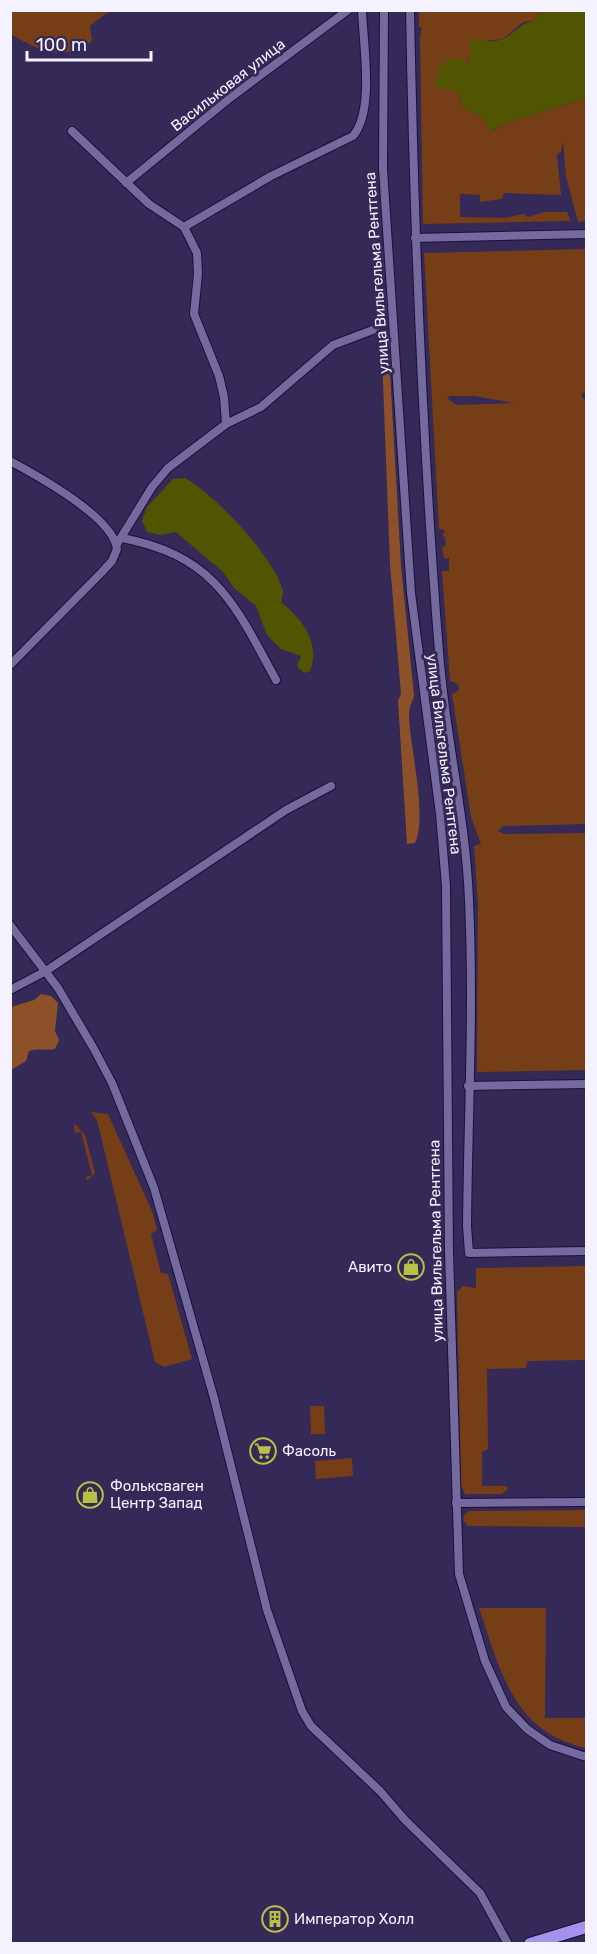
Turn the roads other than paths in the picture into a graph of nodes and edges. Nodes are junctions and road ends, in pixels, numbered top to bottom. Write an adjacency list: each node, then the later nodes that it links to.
1 (348, 10): 6 (street, Васильковая улица)
2 (362, 10): 7 (street)
3 (384, 10): 24 (street, улица Вильгельма Рентгена)
4 (410, 10): 9 (street, улица Вильгельма Рентгена)
5 (72, 131): 6 (street)
6 (126, 183): 7 (street)
7 (184, 227): 11 (street)
8 (586, 234): 9 (street)
9 (415, 238): 21 (street, улица Вильгельма Рентгена)
10 (378, 328): 11 (street)
11 (226, 424): 13 (street)
12 (10, 461): 13 (street)
13 (119, 541): 14 (street); 15 (street)
14 (10, 665)
15 (276, 680)
16 (331, 786): 18 (street)
17 (10, 925): 18 (street)
18 (46, 971): 19 (street); 27 (street)
19 (10, 990)
20 (586, 1084): 21 (street)
21 (468, 1086): 22 (street, улица Вильгельма Рентгена)
22 (586, 1251)
23 (586, 1502): 24 (street)
24 (456, 1503): 25 (street, улица Вильгельма Рентгена)
25 (586, 1757)
26 (586, 1927): 28 (highway)
27 (508, 1944)
28 (530, 1944)

